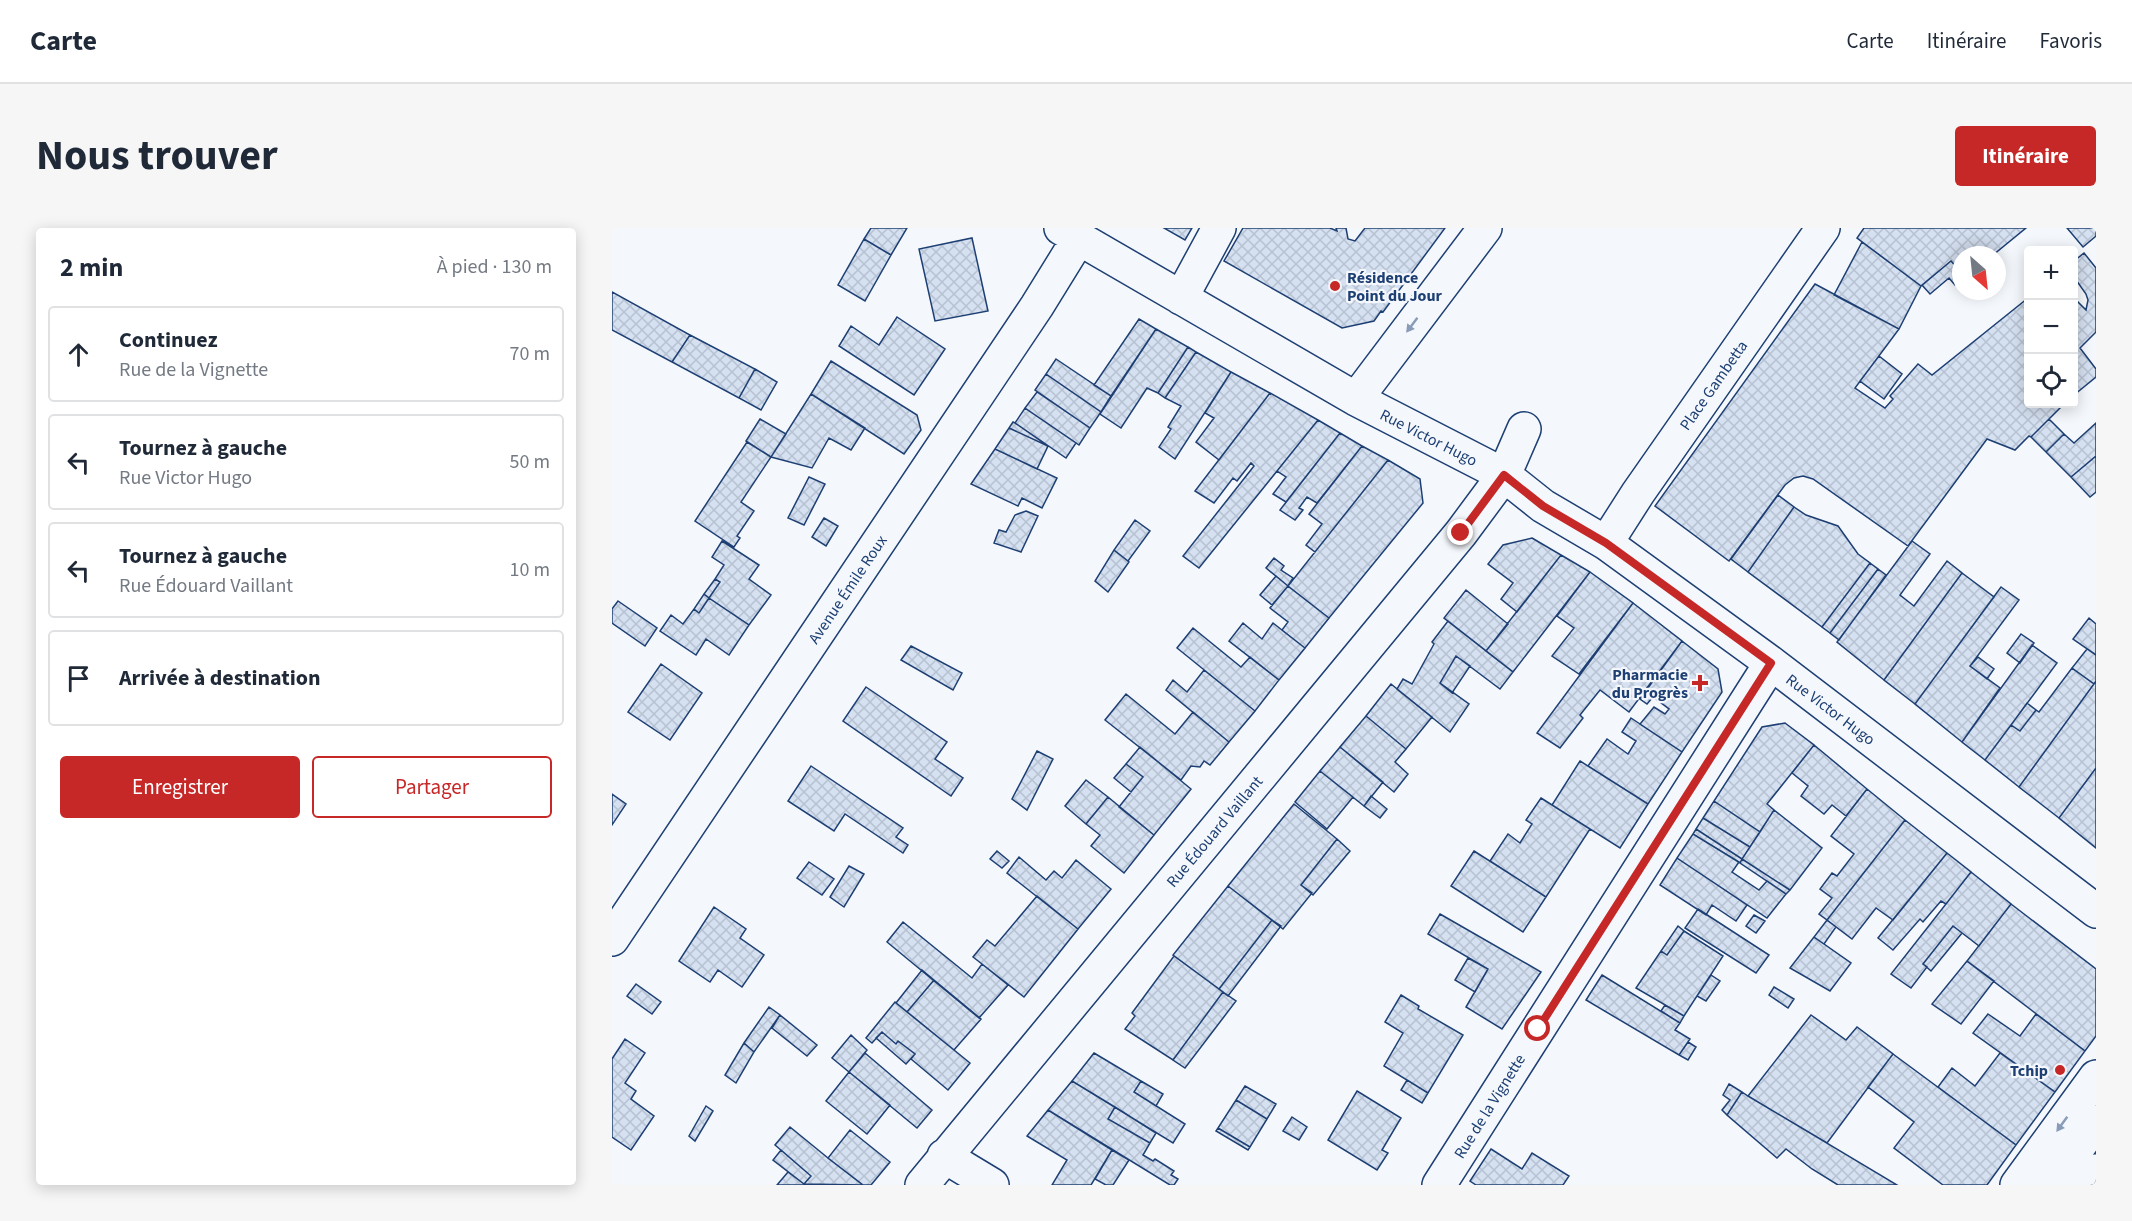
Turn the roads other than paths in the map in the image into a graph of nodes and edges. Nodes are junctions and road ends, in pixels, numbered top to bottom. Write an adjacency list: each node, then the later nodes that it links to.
1 (1219, 228): 5 (street)
2 (1485, 228): 6 (street, one-way to 6)
3 (1823, 228): 9 (street, Place Gambetta)
4 (1070, 233): 5 (street, Rue Victor Hugo); 12 (street, Avenue Émile Roux)
5 (1181, 298): 6 (street, Rue Victor Hugo)
6 (1356, 399): 8 (street, Rue Victor Hugo)
7 (1524, 429): 8 (street, Rue Édouard Vaillant)
8 (1504, 475): 9 (street, Rue Victor Hugo); 15 (street, Rue Édouard Vaillant)
9 (1606, 543): 10 (street, Rue Victor Hugo)
10 (1771, 663): 11 (street, Rue Victor Hugo); 19 (street, Rue de la Vignette)
11 (2096, 911)
12 (612, 939)
13 (2096, 1077): 20 (street, one-way to 20)
14 (2096, 1122): 21 (street)
15 (944, 1156): 17 (street, Rue Édouard Vaillant); 18 (street)
16 (2096, 1170): 22 (street)
17 (922, 1185)
18 (992, 1185)
19 (1439, 1185)
20 (2018, 1185)
21 (2051, 1185)
22 (2085, 1185)

